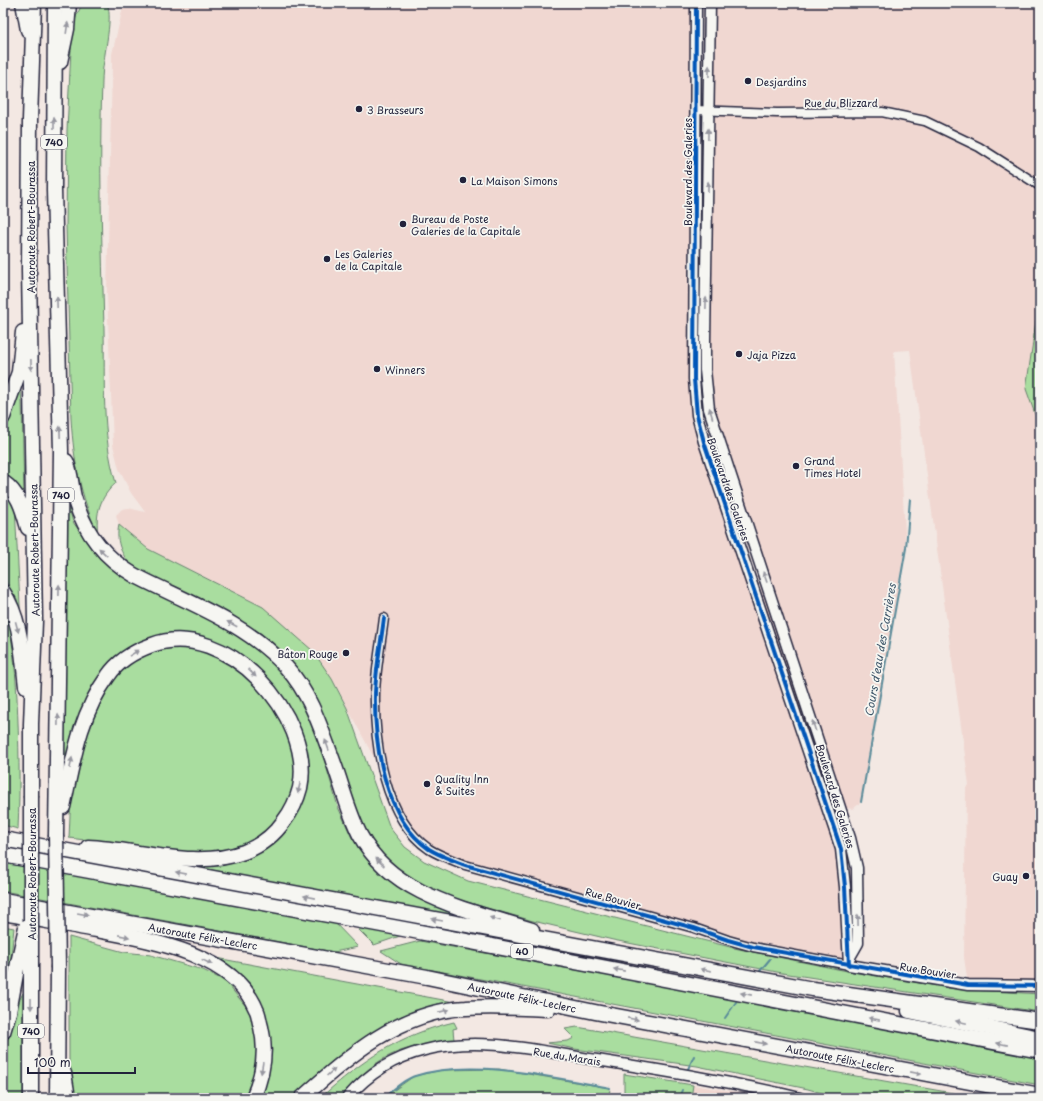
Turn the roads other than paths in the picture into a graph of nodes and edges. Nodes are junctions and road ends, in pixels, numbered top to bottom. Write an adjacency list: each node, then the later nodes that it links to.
1 (23, 3): 7 (highway)
2 (34, 3): 7 (highway, Autoroute Robert-Bourassa / 740)
3 (55, 3): 8 (highway, 740)
4 (69, 3): 8 (highway, one-way to 4)
5 (696, 3): 9 (street, Boulevard des Galeries)
6 (710, 3): 10 (street, Boulevard des Galeries, one-way to 6)
7 (32, 54): 12 (highway, Autoroute Robert-Bourassa / 740)
8 (54, 93): 14 (highway, 740, one-way to 8)
9 (695, 110): 10 (street, Rue du Blizzard); 28 (street, Boulevard des Galeries)
10 (709, 110): 11 (street, Rue du Blizzard); 28 (street, Boulevard des Galeries, one-way to 10)
11 (1040, 186)
12 (29, 270): 13 (highway); 16 (highway, Autoroute Robert-Bourassa / 740, one-way to 16)
13 (3, 417)
14 (61, 451): 20 (highway, 740, one-way to 14); 27 (highway, one-way to 14)
15 (3, 482): 16 (highway)
16 (34, 548): 19 (highway, Autoroute Robert-Bourassa / 740)
17 (3, 592): 19 (highway, one-way to 19)
18 (384, 618): 28 (street, Rue Bouvier)
19 (31, 724): 29 (highway, Autoroute Robert-Bourassa / 740, bridge)
20 (60, 801): 22 (highway, one-way to 22); 33 (highway, 740, bridge)
21 (3, 839): 22 (highway)
22 (68, 851): 27 (highway, one-way to 22)
23 (3, 855): 38 (highway, 40, one-way to 23)
24 (3, 900): 30 (highway, Autoroute Félix-Leclerc, one-way to 30)
25 (3, 913): 26 (highway, one-way to 26)
26 (144, 940): 30 (highway); 43 (highway, one-way to 43)
27 (586, 948): 32 (highway, one-way to 27)
28 (850, 961): 31 (street, Rue Bouvier)
29 (25, 964): 36 (highway); 40 (highway, 740, one-way to 40)
30 (427, 977): 34 (highway, Autoroute Félix-Leclerc)
31 (1040, 986)
32 (813, 989): 35 (highway); 37 (highway, one-way to 32)
33 (58, 1000): 41 (highway, 740); 42 (highway)
34 (595, 1012): 39 (highway, Autoroute Félix-Leclerc, one-way to 39); 44 (highway, one-way to 34)
35 (1040, 1021)
36 (3, 1032)
37 (1040, 1038)
38 (1040, 1051)
39 (1040, 1095)
40 (31, 1098)
41 (57, 1098)
42 (68, 1098)
43 (253, 1098)
44 (302, 1098)
45 (347, 1098): 46 (street, Rue du Marais)
46 (800, 1098)

